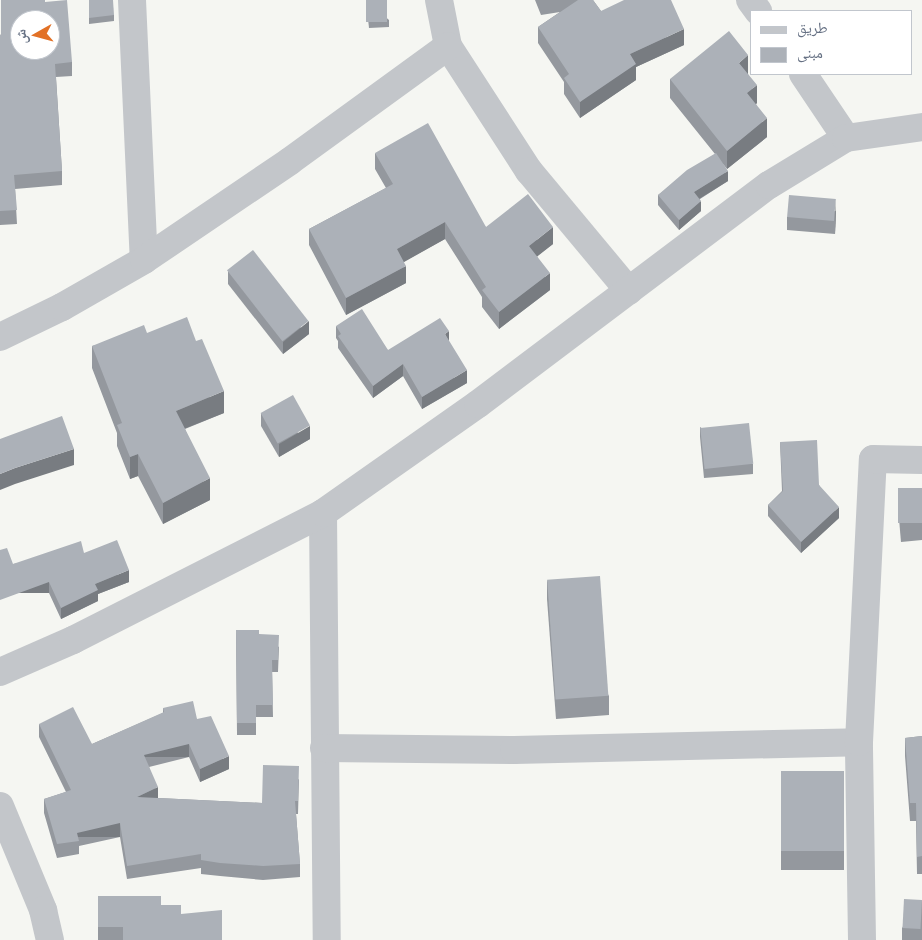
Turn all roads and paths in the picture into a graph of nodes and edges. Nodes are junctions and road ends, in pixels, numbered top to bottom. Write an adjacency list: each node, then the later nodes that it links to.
1 (132, 0): 7 (street)
2 (439, 0): 3 (street)
3 (448, 46): 7 (street); 8 (street)
4 (804, 75): 6 (street)
5 (922, 126): 6 (street)
6 (846, 138): 8 (street)
7 (144, 260): 9 (street)
8 (629, 291): 11 (street)
9 (0, 337)
10 (922, 460): 13 (street)
11 (323, 512): 12 (street); 14 (street)
12 (0, 672)
13 (859, 742): 14 (street); 18 (street)
14 (324, 748): 17 (street)
15 (0, 806): 16 (street)
16 (50, 940)
17 (327, 940)
18 (862, 940)

